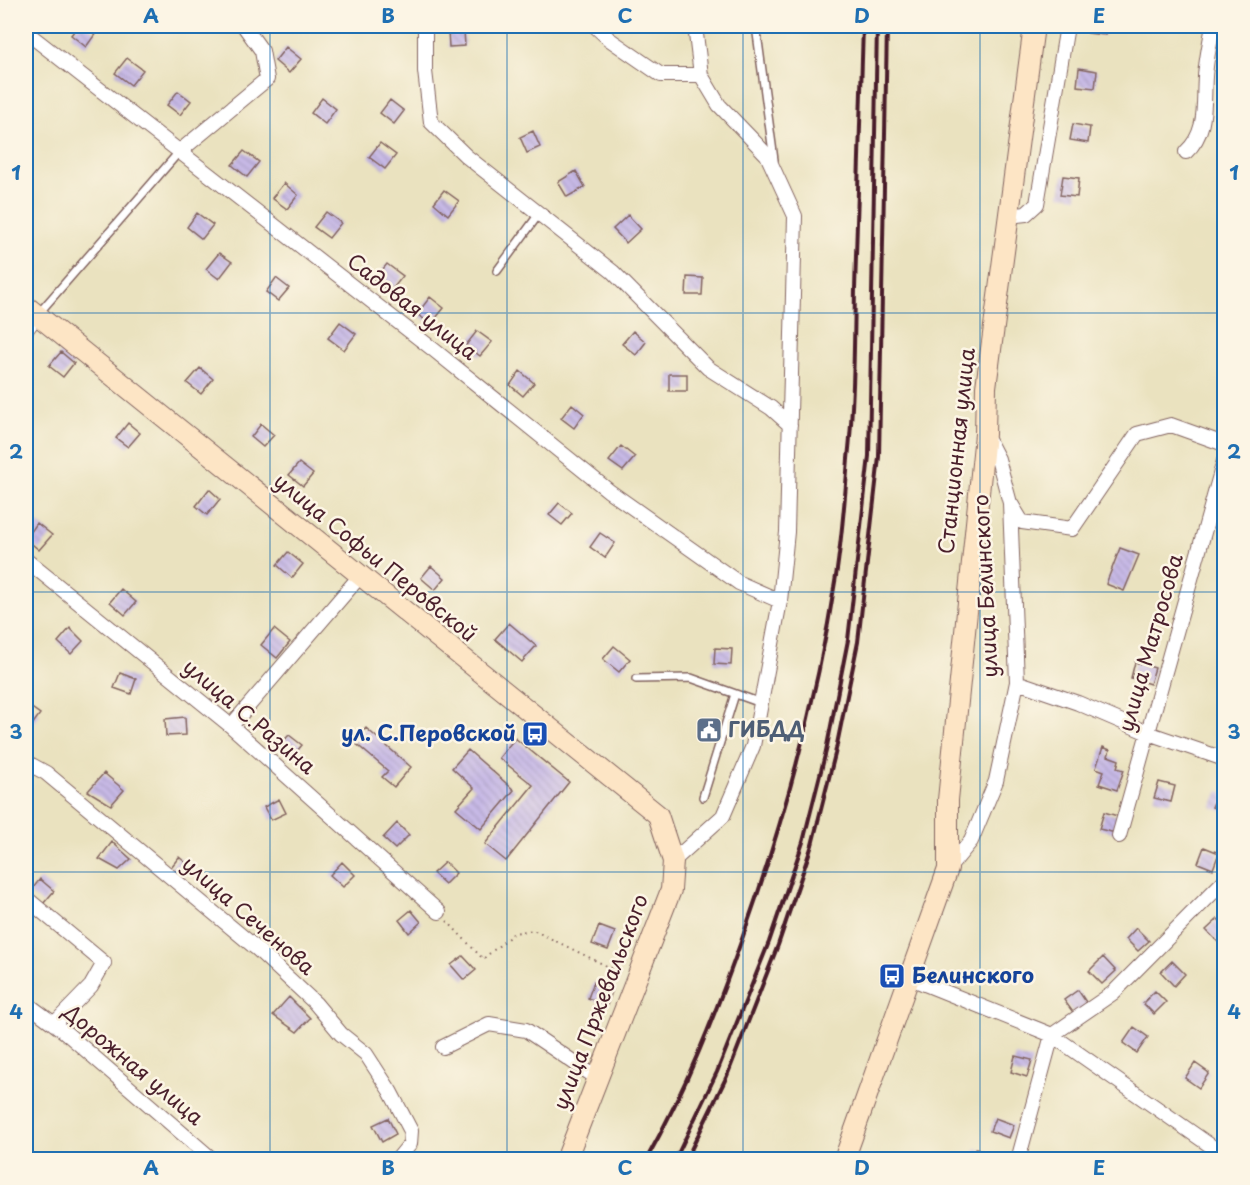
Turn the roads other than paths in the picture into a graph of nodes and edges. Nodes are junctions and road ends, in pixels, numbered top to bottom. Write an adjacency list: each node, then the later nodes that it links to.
1 (244, 26): 11 (street)
2 (425, 26): 14 (street)
3 (595, 26): 10 (street)
4 (695, 26): 10 (street)
5 (756, 26): 13 (lane)
6 (1034, 26): 15 (main road, Станционная улица)
7 (1067, 26): 15 (street)
8 (1213, 26): 12 (street)
9 (26, 32): 11 (street, Садовая улица)
10 (701, 75): 13 (street)
11 (179, 152): 17 (lane); 25 (street, Садовая улица)
12 (1186, 152)
13 (776, 175): 18 (street)
14 (539, 213): 16 (lane); 18 (street)
15 (1008, 216): 19 (main road, Станционная улица)
16 (497, 271)
17 (29, 317): 24 (main road, улица Софьи Перовской)
18 (790, 426): 25 (street)
19 (985, 434): 22 (street, улица Белинского); 37 (main road, Станционная улица)
20 (1224, 444): 22 (street)
21 (1224, 460): 31 (street, улица Матросова)
22 (1010, 502): 27 (street, улица Белинского)
23 (26, 560): 30 (street, улица С.Разина)
24 (360, 576): 30 (street); 36 (main road, улица Софьи Перовской)
25 (780, 602): 29 (street)
26 (636, 679): 28 (lane)
27 (1017, 681): 31 (street); 37 (street, улица Белинского)
28 (735, 694): 29 (lane); 34 (lane)
29 (761, 703): 36 (street)
30 (231, 726): 40 (street, улица С.Разина)
31 (1148, 733): 32 (street); 35 (street, улица Матросова)
32 (1224, 759)
33 (26, 762): 48 (street, улица Сеченова)
34 (703, 798)
35 (1119, 836)
36 (673, 861): 46 (main road, улица Пржевальского)
37 (946, 876): 41 (main road, улица Белинского)
38 (1224, 881): 44 (street)
39 (26, 898): 43 (street)
40 (440, 912)
41 (910, 978): 44 (street); 50 (main road, улица Белинского)
42 (26, 1003): 43 (street, Дорожная улица)
43 (54, 1024): 47 (street, Дорожная улица)
44 (1052, 1035): 51 (street); 52 (street)
45 (443, 1047): 46 (street)
46 (597, 1078): 49 (main road, улица Пржевальского)
47 (213, 1160)
48 (397, 1160)
49 (566, 1160)
50 (844, 1160)
51 (1018, 1160)
52 (1222, 1160)

